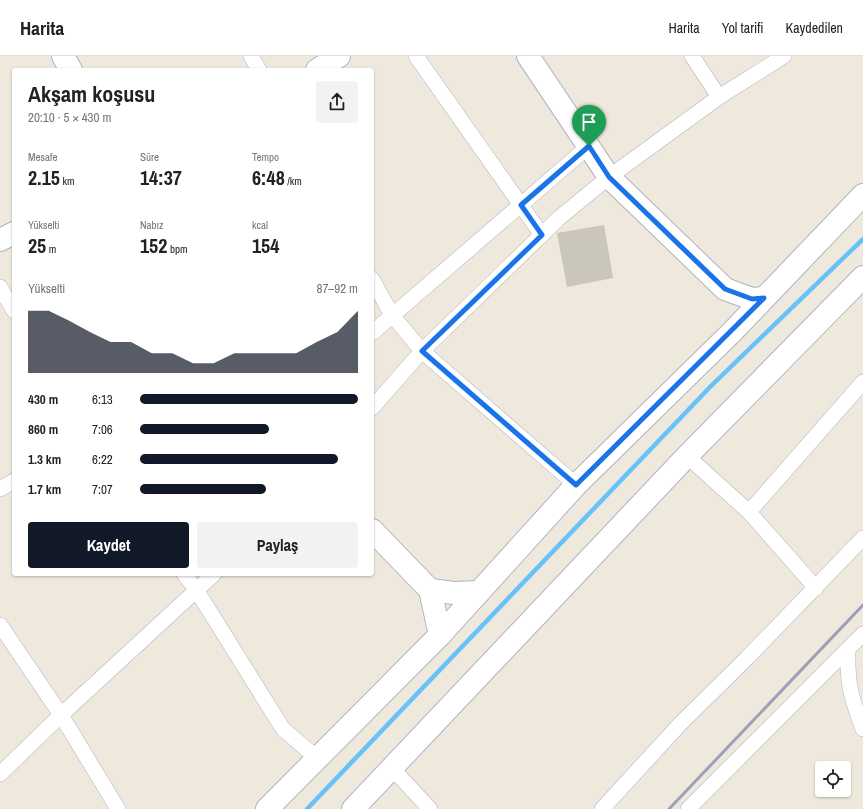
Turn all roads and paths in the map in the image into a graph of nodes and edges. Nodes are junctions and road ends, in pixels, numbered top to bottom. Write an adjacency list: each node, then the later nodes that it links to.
1 (63, 56): 8 (main road)
2 (251, 56): 9 (street)
3 (339, 56): 10 (main road)
4 (416, 56): 15 (street)
5 (528, 56): 12 (main road)
6 (692, 56): 11 (street)
7 (784, 56): 11 (street)
8 (69, 68)
9 (258, 68)
10 (320, 68)
11 (719, 96): 13 (street)
12 (589, 146): 13 (main road); 15 (street)
13 (609, 177): 17 (street); 22 (main road)
14 (863, 195): 23 (main road)
15 (521, 205): 17 (street); 25 (street)
16 (12, 234): 18 (main road)
17 (542, 235): 28 (street)
18 (0, 240)
19 (863, 277): 31 (main road)
20 (374, 282): 25 (street)
21 (0, 287): 24 (street)
22 (725, 289): 23 (main road); 27 (main road)
23 (764, 298): 27 (main road)
24 (12, 308)
25 (392, 315): 26 (street); 28 (street)
26 (374, 331)
27 (732, 332): 33 (main road)
28 (422, 351): 30 (street); 33 (street)
29 (863, 382): 35 (street)
30 (374, 406)
31 (687, 456): 35 (street); 50 (main road)
32 (12, 482): 34 (street)
33 (576, 485): 43 (main road)
34 (0, 489)
35 (749, 512): 40 (street)
36 (374, 532): 41 (main road)
37 (863, 538): 40 (street)
38 (186, 576): 42 (street)
39 (212, 576): 42 (street)
40 (816, 588): 56 (street)
41 (430, 590): 43 (main road); 45 (main road)
42 (197, 591): 47 (street); 49 (street)
43 (479, 592): 45 (main road)
44 (0, 625): 47 (street)
45 (440, 635): 49 (main road)
46 (857, 643): 48 (street); 57 (street)
47 (61, 715): 51 (street); 52 (street)
48 (863, 729)
49 (317, 758): 53 (main road)
50 (392, 768): 54 (main road); 55 (street)
51 (0, 774)
52 (118, 809)
53 (267, 809)
54 (353, 809)
55 (430, 809)
56 (602, 809)
57 (688, 809)

